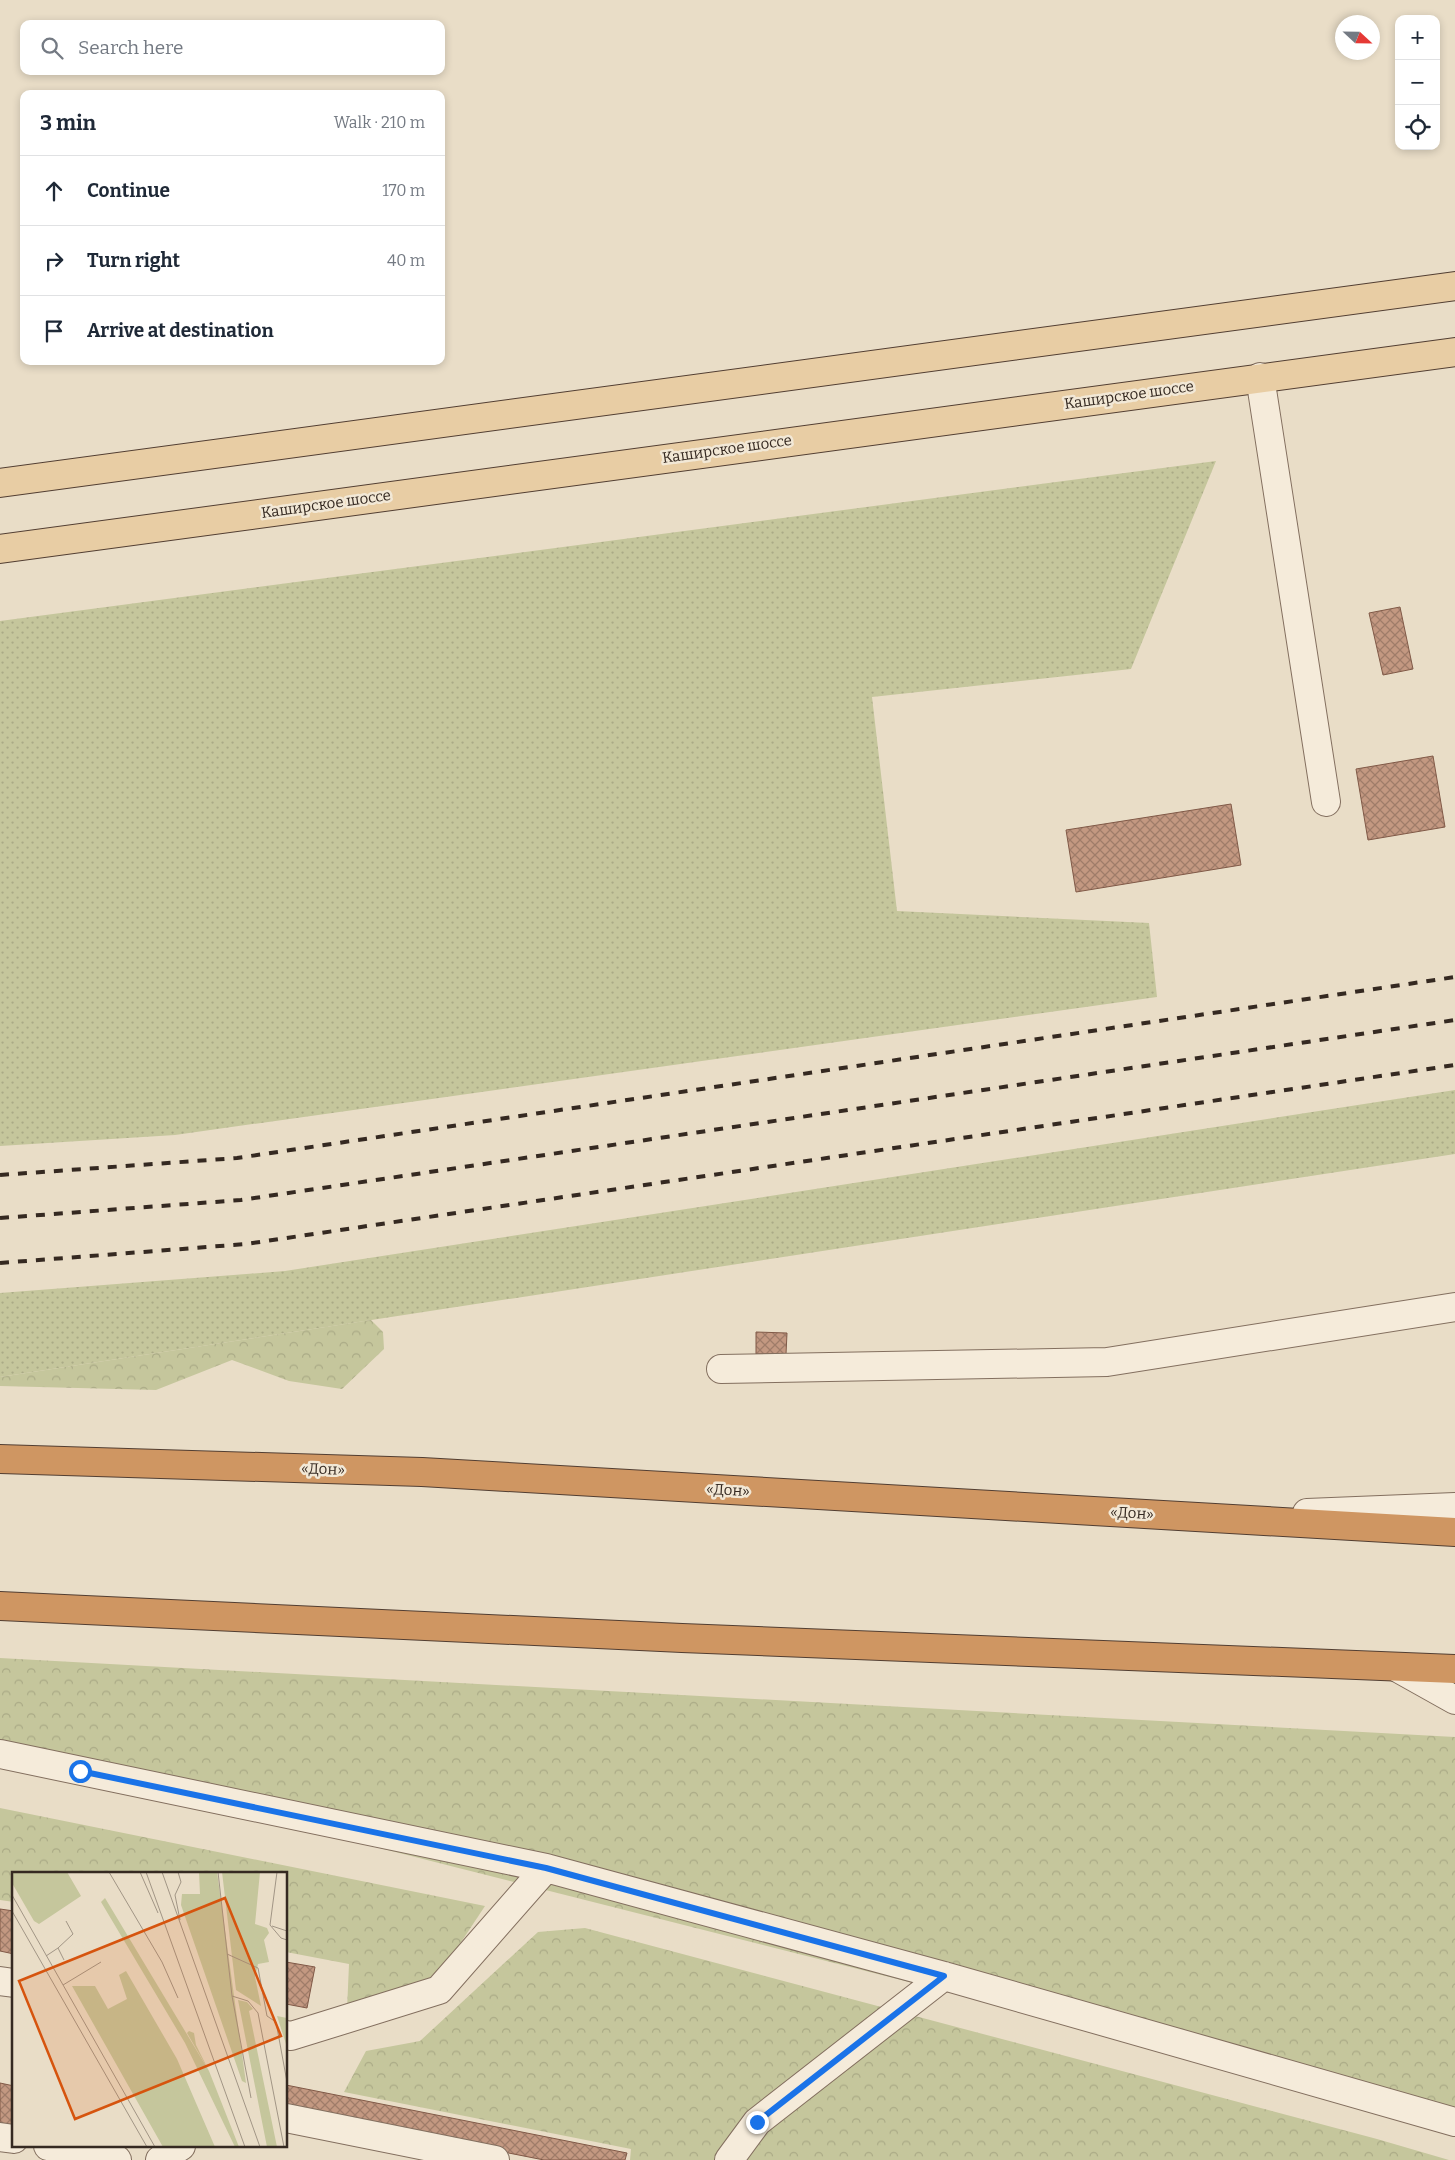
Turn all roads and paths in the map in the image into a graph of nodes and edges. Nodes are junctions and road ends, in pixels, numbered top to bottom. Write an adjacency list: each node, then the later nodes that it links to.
1 (1455, 286): 4 (main road)
2 (1455, 352): 3 (main road, Каширское шоссе)
3 (1260, 377): 5 (main road, Каширское шоссе); 6 (lane)
4 (0, 482)
5 (0, 549)
6 (1326, 802)
7 (1455, 1308): 8 (lane)
8 (720, 1368)
9 (0, 1459): 11 (highway, «Дон»)
10 (1455, 1508): 11 (lane)
11 (1206, 1517): 12 (highway, «Дон»)
12 (1455, 1532)
13 (0, 1606): 14 (highway)
14 (1396, 1667): 15 (highway); 16 (lane)
15 (1455, 1669)
16 (1455, 1700)
17 (0, 1754): 18 (lane)
18 (546, 1868): 19 (lane); 20 (lane)
19 (944, 1976): 22 (lane); 28 (lane)
20 (288, 2036)
21 (288, 2118): 27 (lane)
22 (1455, 2122)
23 (58, 2148): 25 (lane)
24 (178, 2148): 26 (lane)
25 (117, 2160)
26 (160, 2160)
27 (494, 2160)
28 (729, 2160)

